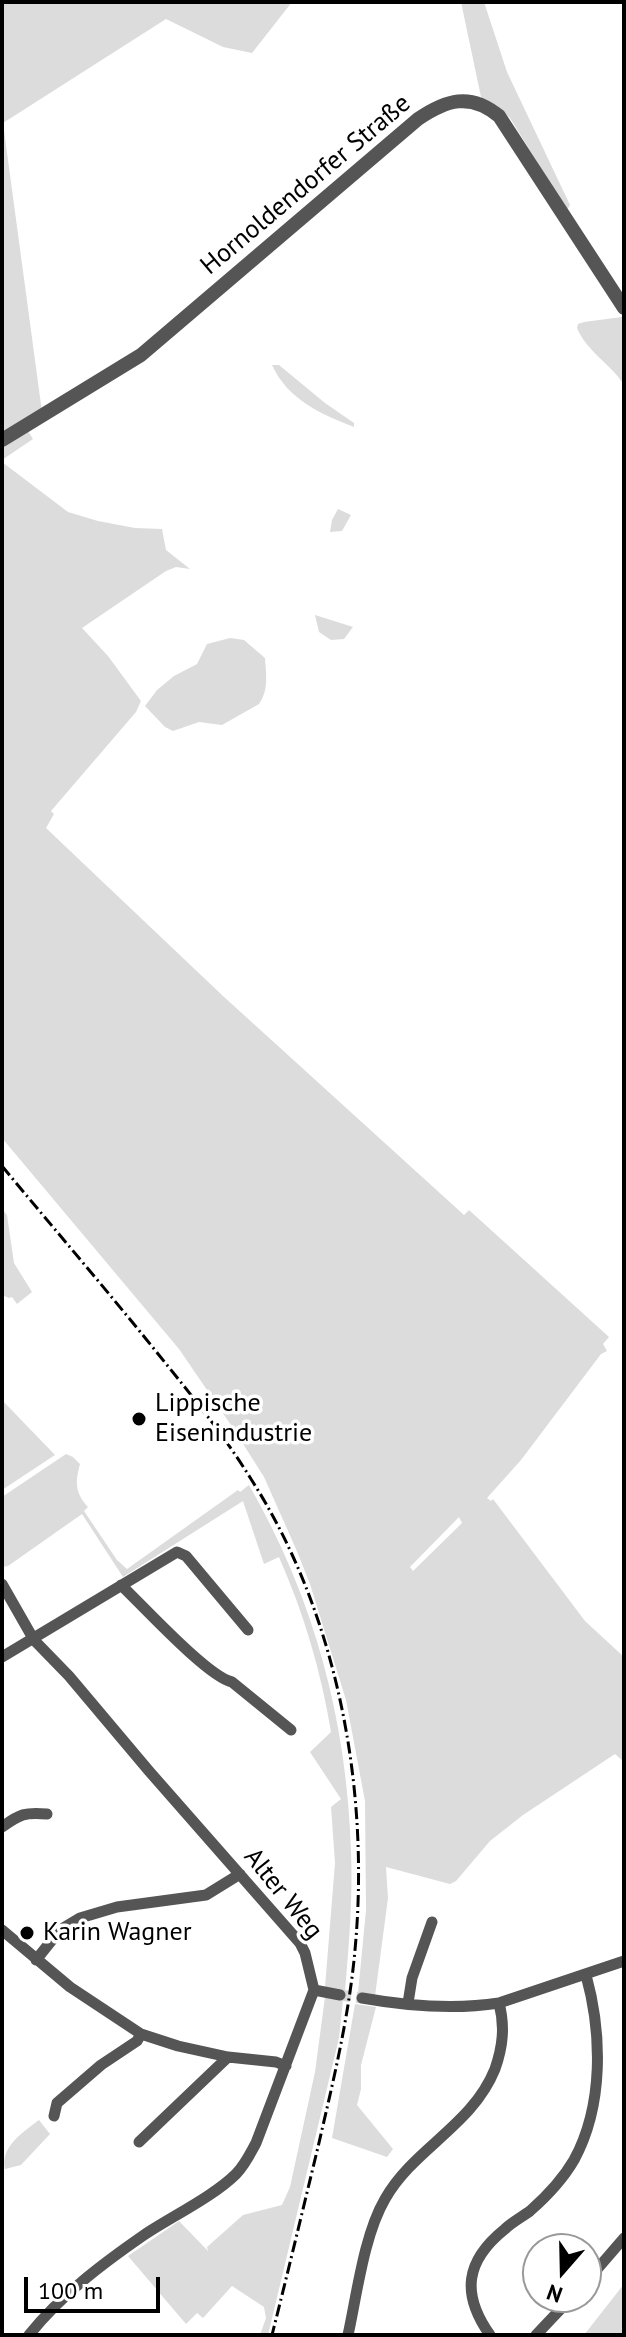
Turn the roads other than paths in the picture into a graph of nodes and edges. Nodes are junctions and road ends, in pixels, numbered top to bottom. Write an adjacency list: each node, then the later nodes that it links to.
1 (624, 308): 2 (street, Hornoldendorfer Straße)
2 (2, 440)
3 (2, 1584): 6 (street, Alter Weg)
4 (121, 1585): 5 (street); 6 (street); 8 (street)
5 (248, 1630)
6 (34, 1640): 7 (street); 11 (street, Alter Weg)
7 (2, 1657)
8 (291, 1730)
9 (47, 1814): 10 (street)
10 (2, 1827)
11 (240, 1874): 14 (street); 17 (street, Alter Weg)
12 (432, 1922): 20 (street)
13 (2, 1930): 14 (street)
14 (36, 1960): 22 (street)
15 (624, 1961): 16 (street)
16 (586, 1975): 21 (street); 33 (street)
17 (314, 1990): 18 (street); 24 (street)
18 (340, 1995)
19 (362, 1998): 20 (street)
20 (408, 2003): 21 (street)
21 (499, 2003): 32 (street)
22 (141, 2034): 23 (street); 25 (street)
23 (228, 2057): 24 (street); 26 (street)
24 (286, 2066): 31 (street)
25 (54, 2116)
26 (139, 2142)
27 (624, 2238): 28 (street)
28 (619, 2253): 29 (street)
29 (602, 2268)
30 (557, 2313): 34 (street)
31 (29, 2335)
32 (348, 2335)
33 (490, 2335)
34 (536, 2335)

